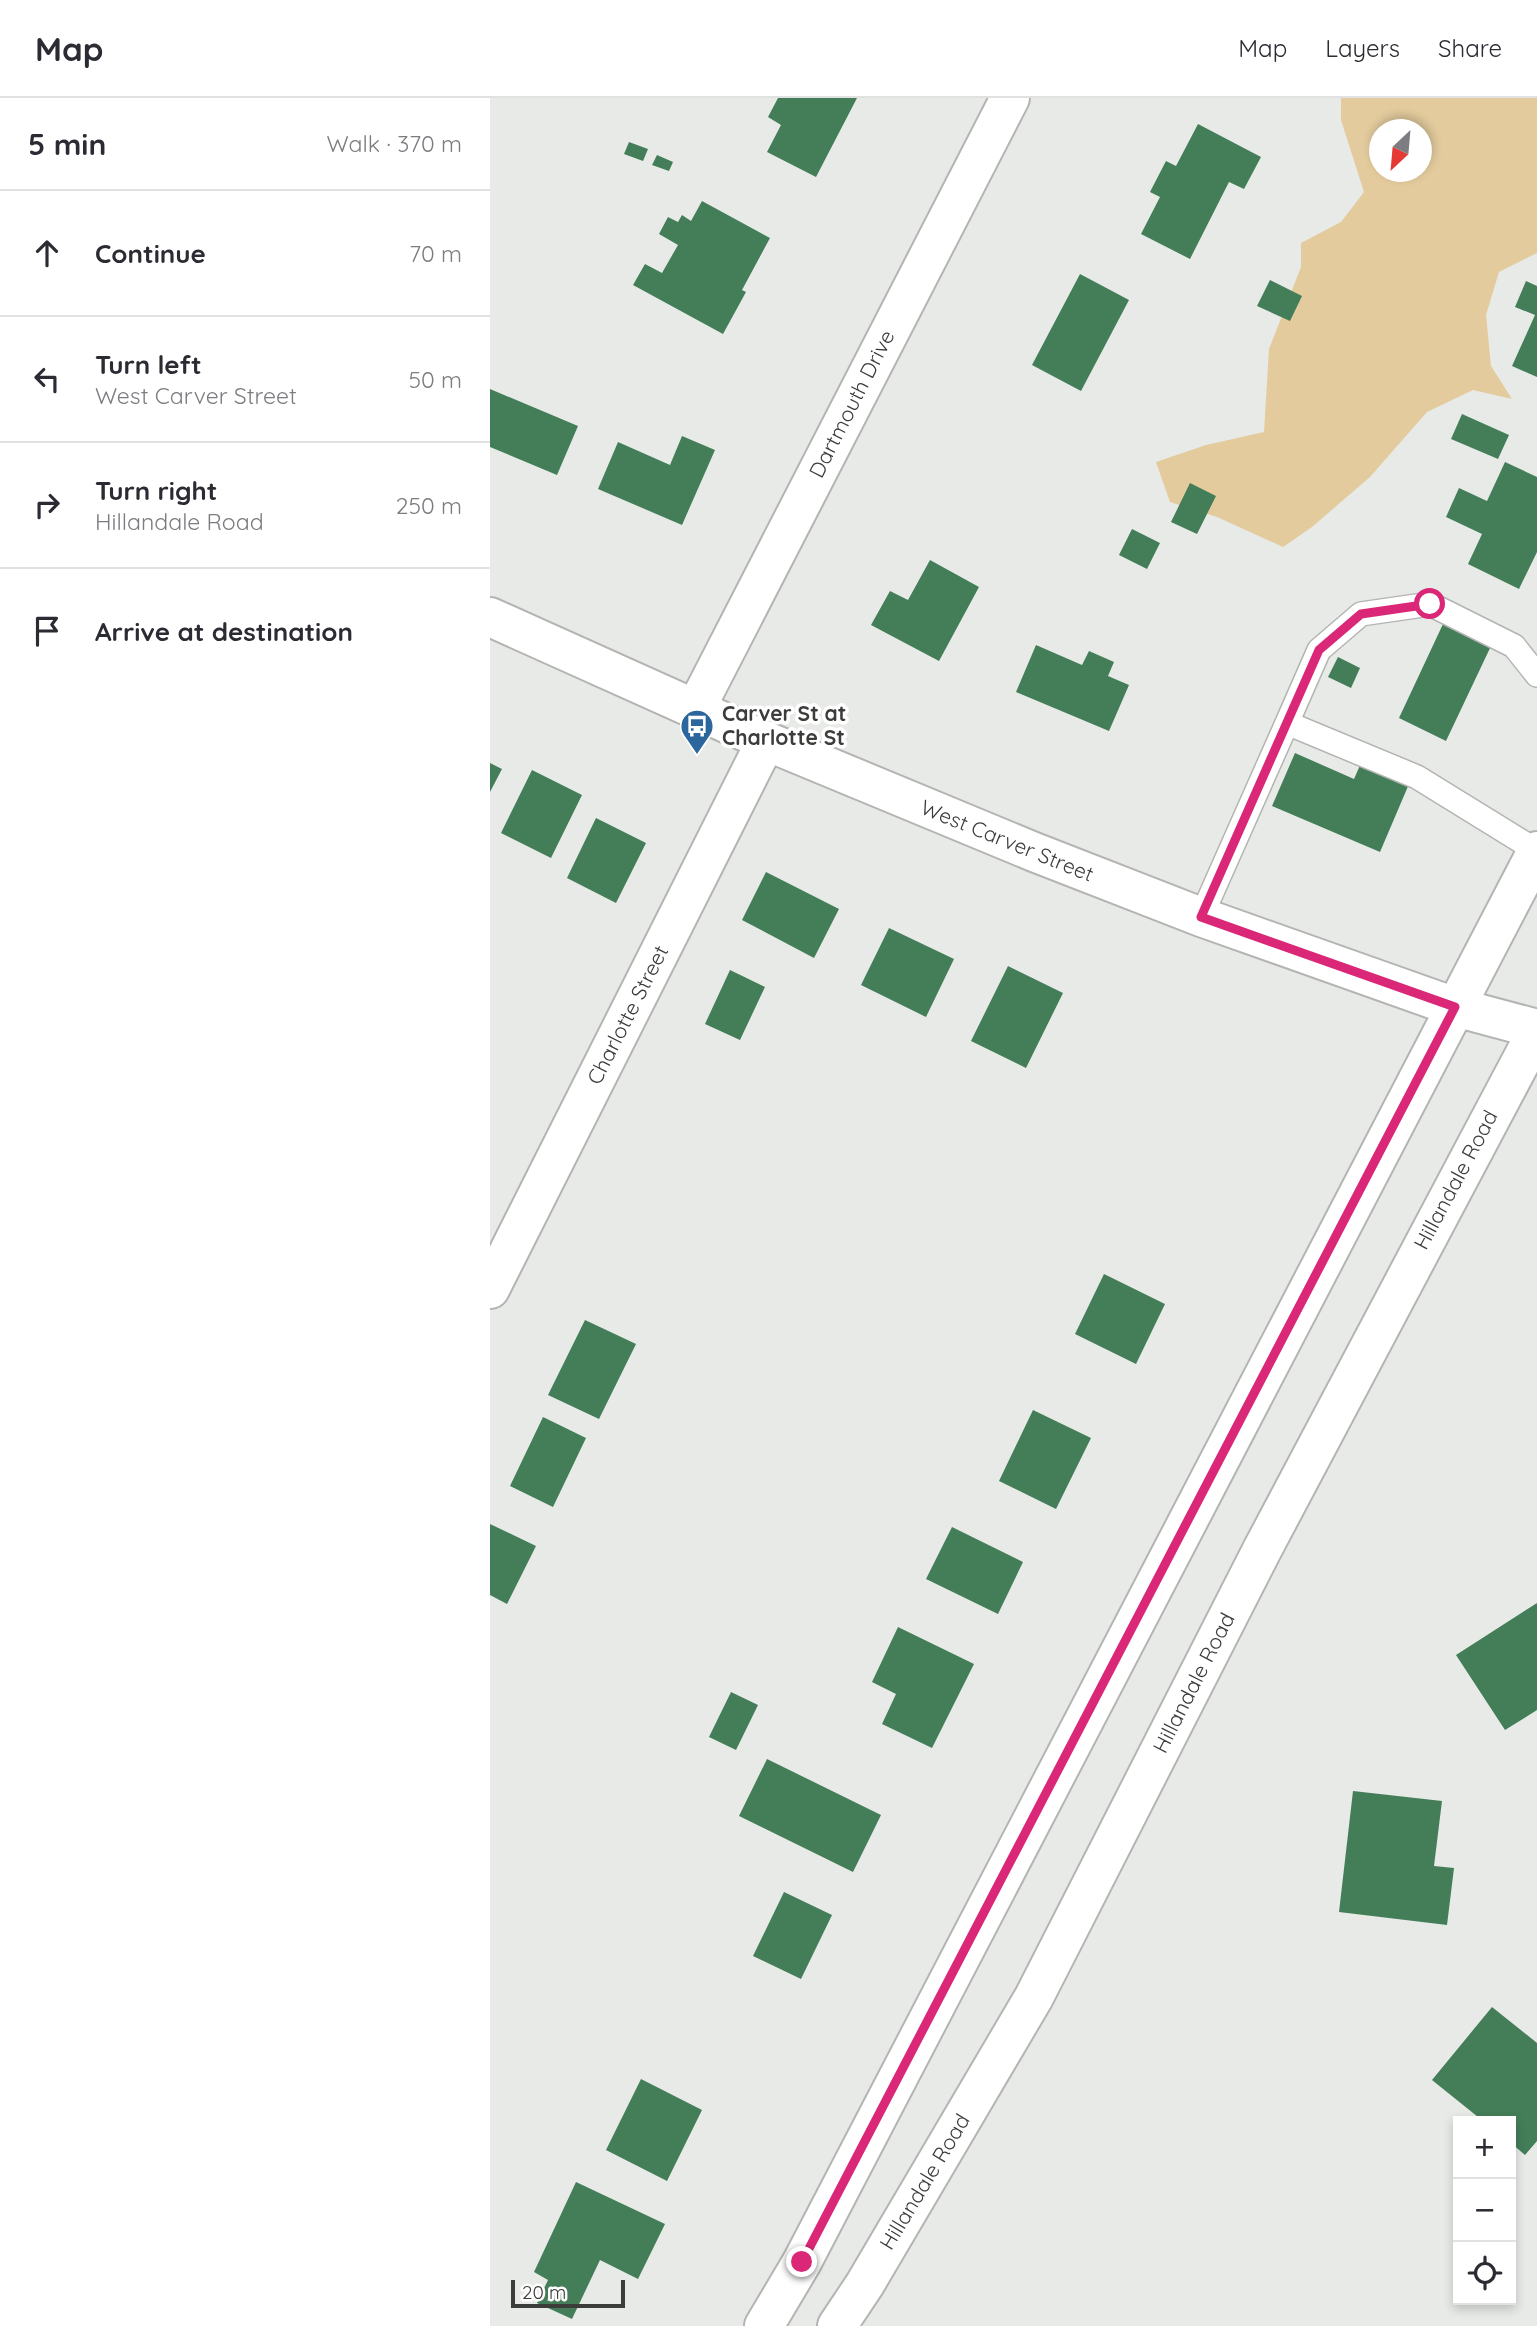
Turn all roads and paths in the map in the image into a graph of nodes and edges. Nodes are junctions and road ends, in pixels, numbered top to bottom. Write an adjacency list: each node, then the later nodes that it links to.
1 (1010, 98): 4 (street, Dartmouth Drive)
2 (490, 617): 4 (street, West Carver Street)
3 (1537, 675): 5 (lane)
4 (695, 710): 6 (street, West Carver Street)
5 (1287, 723): 7 (lane); 8 (lane)
6 (766, 741): 8 (street, West Carver Street); 11 (street, Charlotte Street)
7 (1537, 851): 9 (street)
8 (1201, 917): 9 (street, West Carver Street)
9 (1455, 1007): 10 (street, West Carver Street); 12 (street)
10 (1537, 1030): 13 (street, Hillandale Road)
11 (490, 1289)
12 (764, 2326)
13 (837, 2326)

